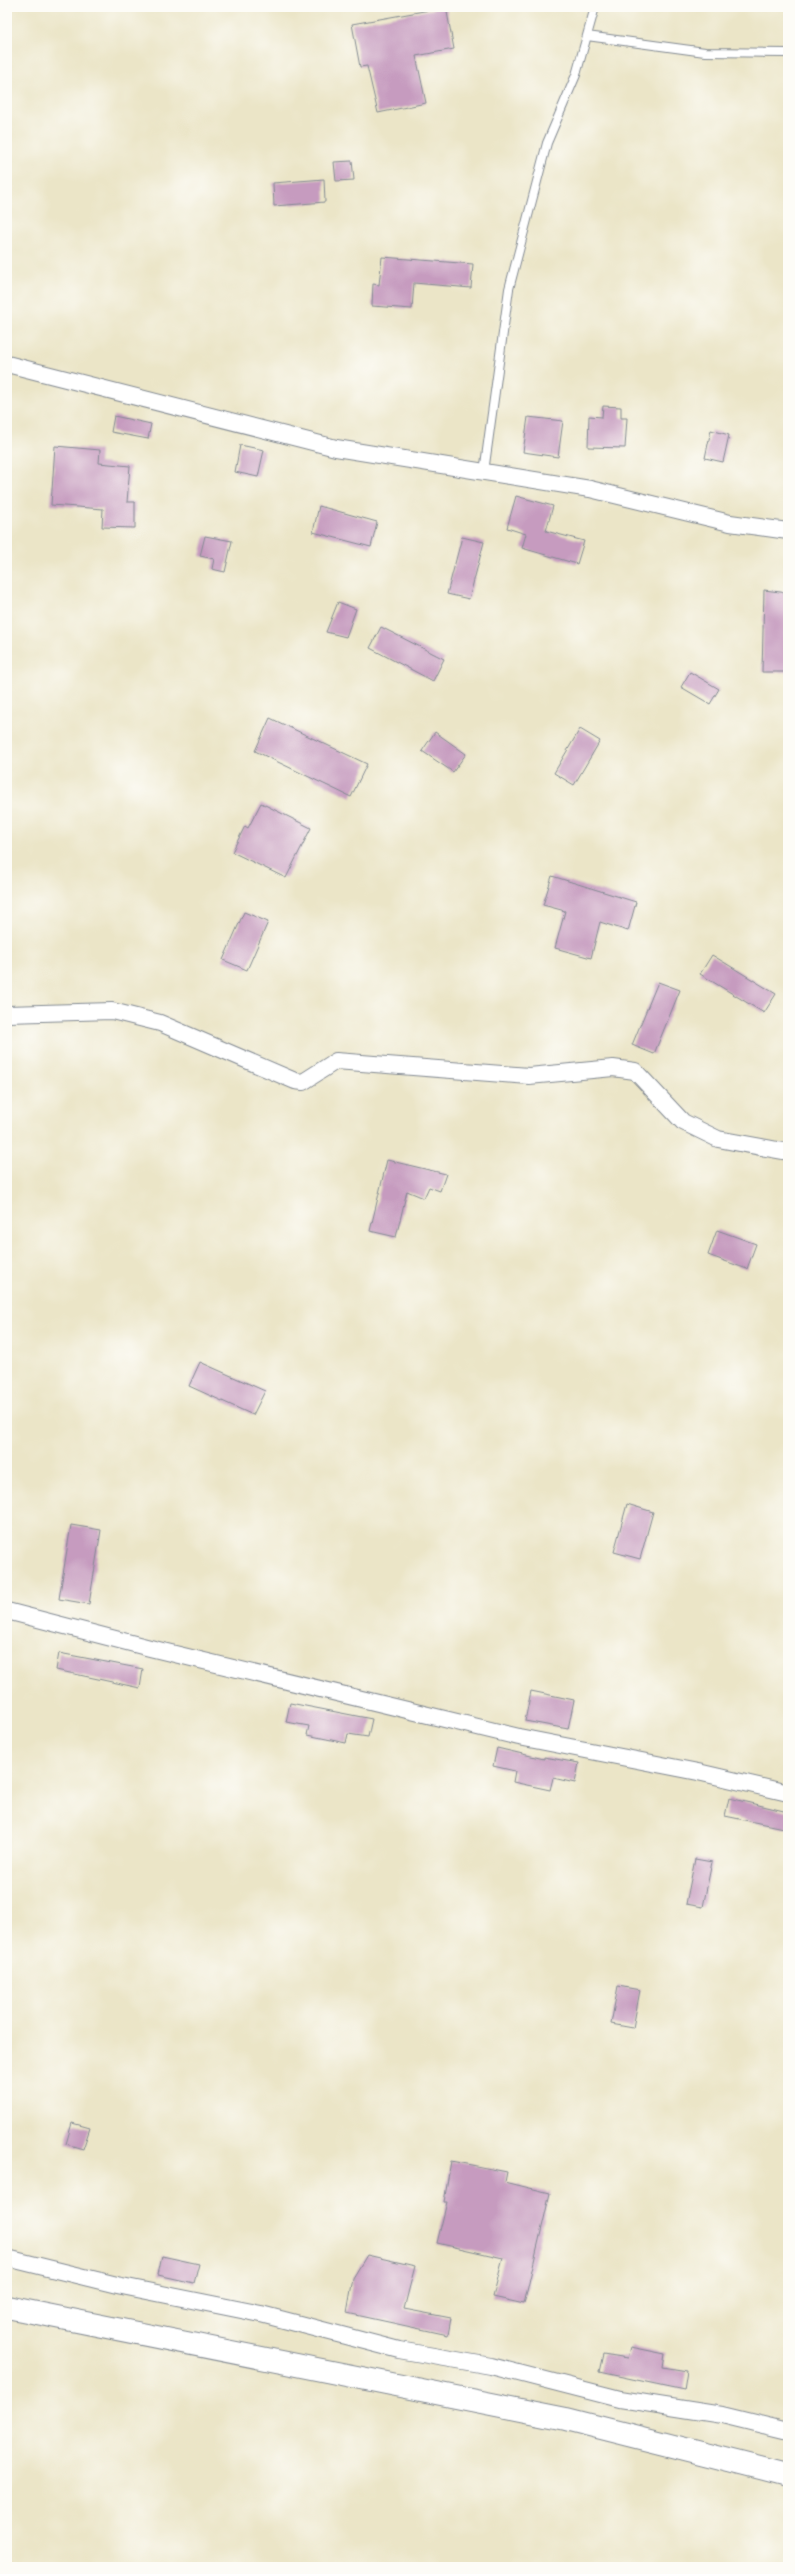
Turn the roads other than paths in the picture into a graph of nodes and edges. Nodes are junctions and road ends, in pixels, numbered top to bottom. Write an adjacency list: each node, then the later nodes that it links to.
1 (595, 7): 2 (lane)
2 (587, 36): 3 (lane); 5 (lane)
3 (788, 53)
4 (7, 364): 5 (street)
5 (484, 472): 6 (street)
6 (788, 531)
7 (7, 1014): 8 (street)
8 (788, 1152)
9 (7, 1611): 10 (street)
10 (788, 1793)
11 (7, 2258): 13 (street)
12 (7, 2307): 14 (main road)
13 (788, 2432)
14 (788, 2475)

